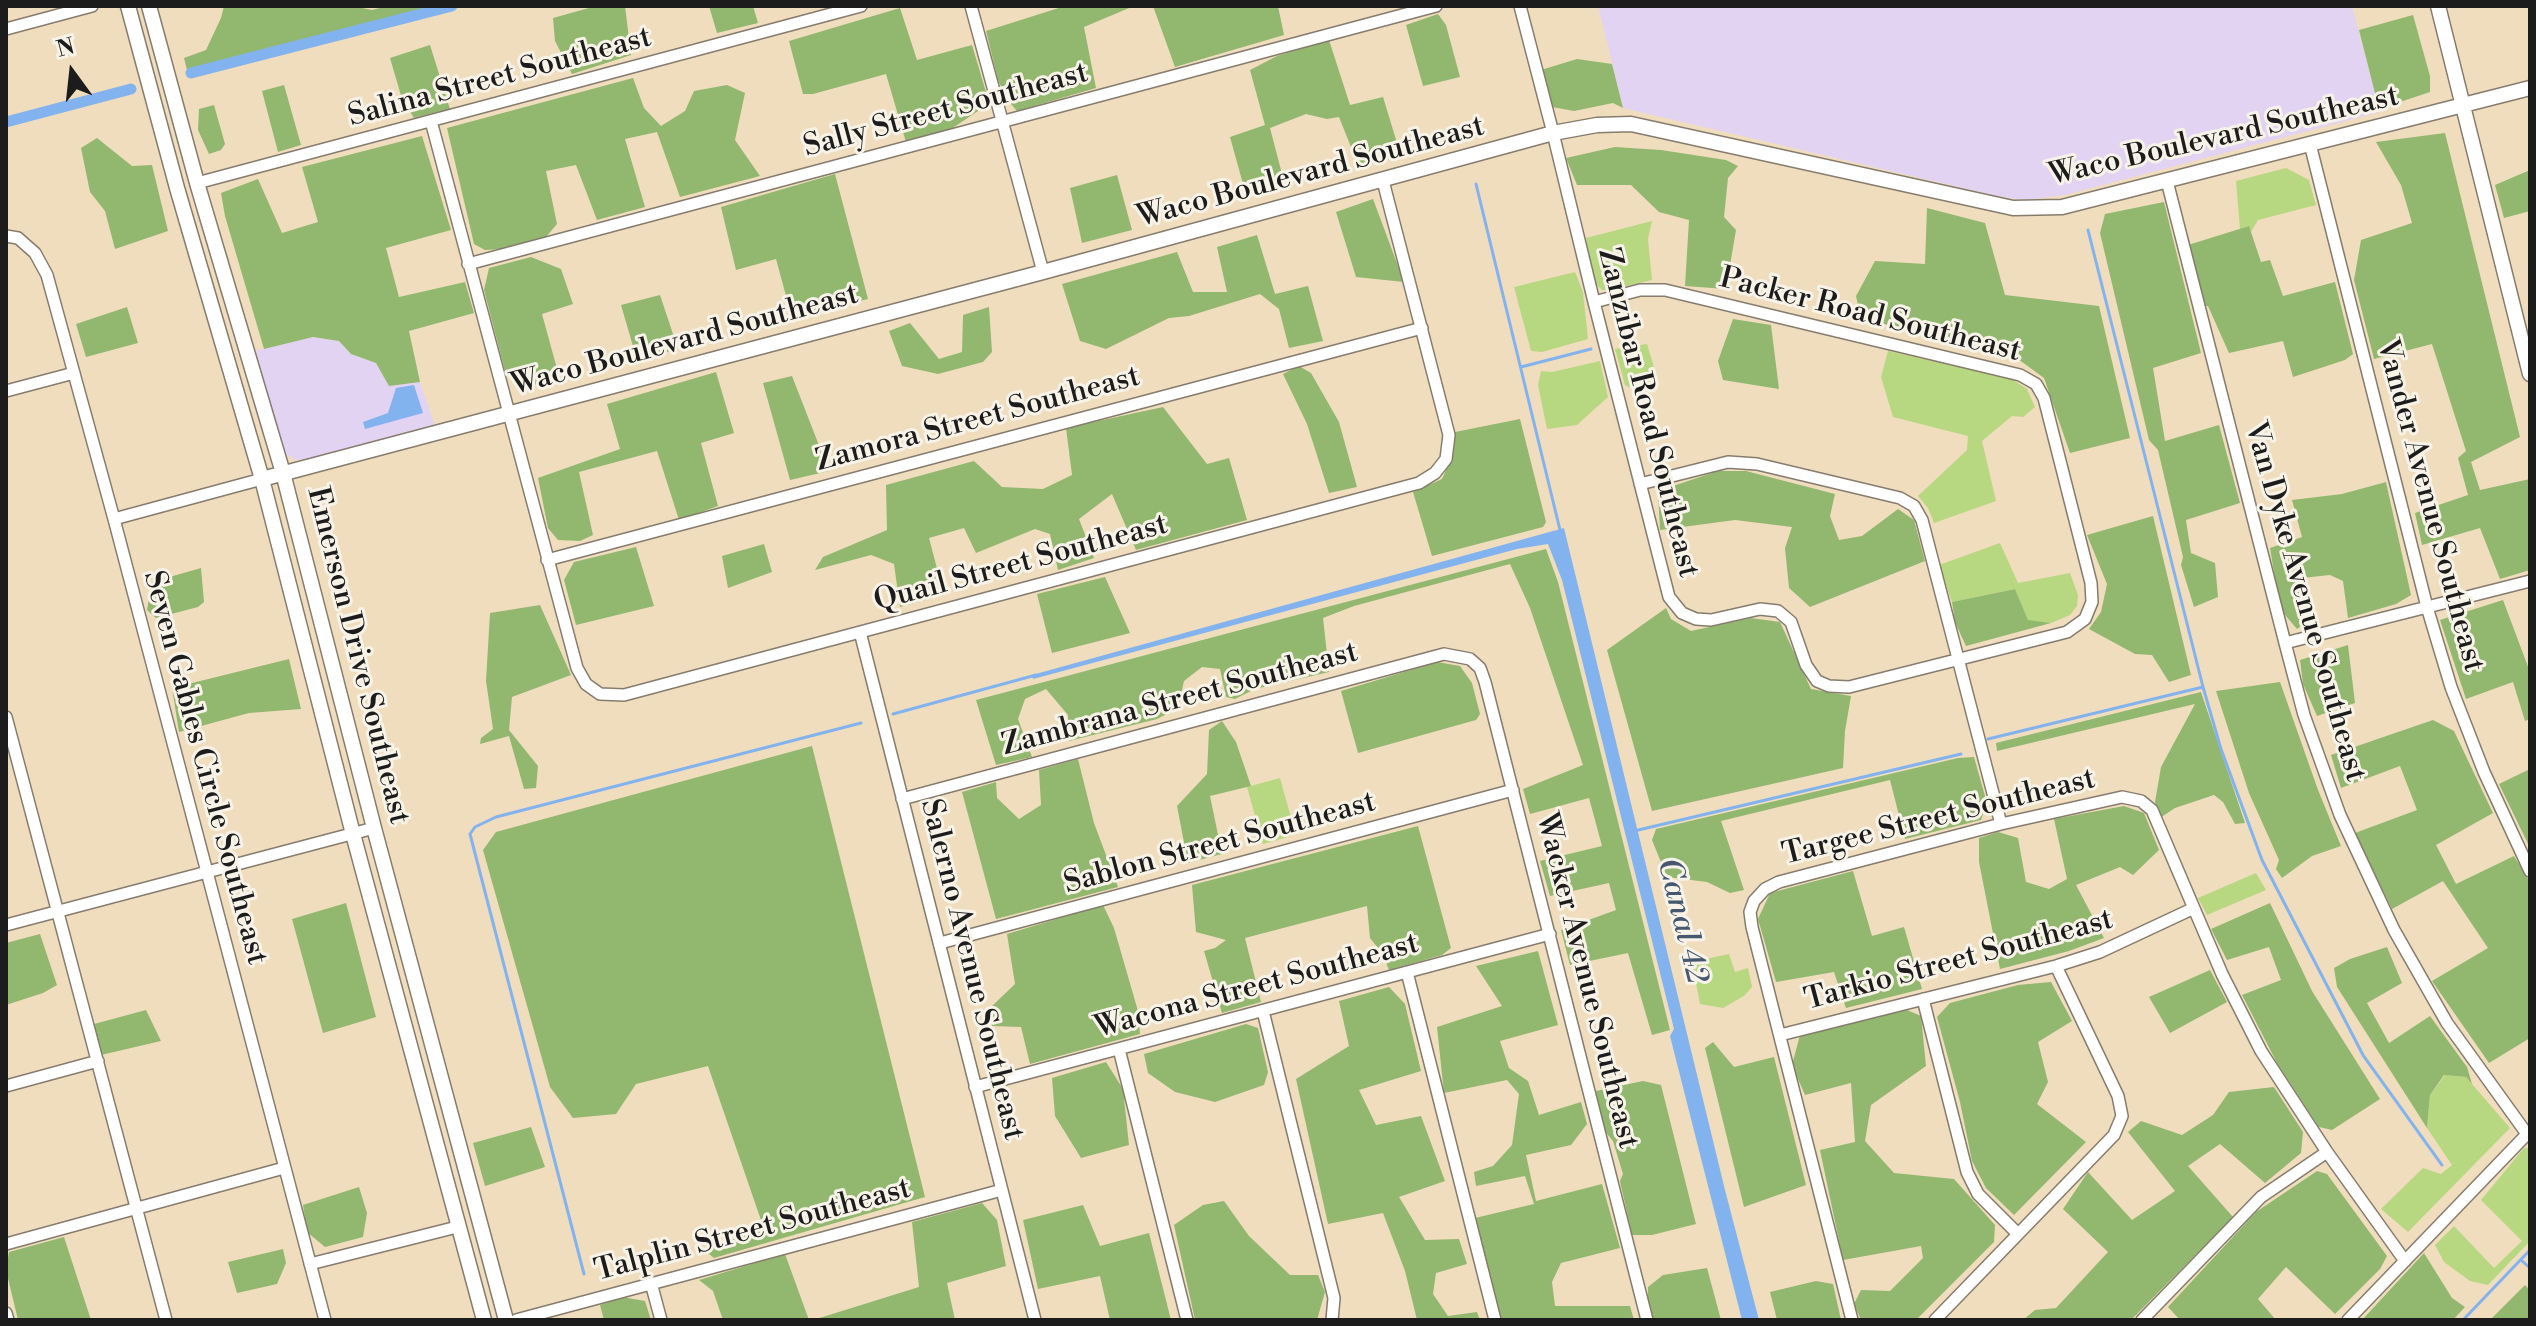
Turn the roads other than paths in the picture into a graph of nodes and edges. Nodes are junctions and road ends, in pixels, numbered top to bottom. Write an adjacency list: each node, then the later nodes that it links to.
1 (92, 6): 9 (street)
2 (128, 6): 29 (street, Emerson Drive Southeast)
3 (149, 6): 18 (street, Emerson Drive Southeast)
4 (861, 6): 12 (street, Salina Street Southeast)
5 (971, 6): 13 (street)
6 (1436, 6): 13 (street, Sally Street Southeast)
7 (1520, 6): 14 (street, Zanzibar Road Southeast)
8 (2438, 6): 11 (street)
9 (6, 29)
10 (2530, 88): 11 (street, Waco Boulevard Southeast)
11 (2463, 106): 15 (street, Waco Boulevard Southeast); 25 (street)
12 (431, 121): 18 (street, Salina Street Southeast); 20 (street)
13 (1002, 121): 20 (street, Sally Street Southeast); 21 (street)
14 (1553, 133): 16 (street, Waco Boulevard Southeast); 17 (street, Waco Boulevard Southeast); 22 (street, Zanzibar Road Southeast)
15 (2310, 144): 17 (street, Waco Boulevard Southeast); 34 (street, Vander Avenue Southeast)
16 (1383, 181): 21 (street, Waco Boulevard Southeast); 23 (street)
17 (2167, 181): 37 (street, Van Dyke Avenue Southeast)
18 (197, 183): 28 (street, Emerson Drive Southeast)
19 (12, 237): 24 (street, Seven Gables Circle Southeast)
20 (468, 264): 27 (street)
21 (1043, 272): 27 (street, Waco Boulevard Southeast)
22 (1594, 302): 30 (street, Zanzibar Road Southeast); 35 (street, Packer Road Southeast)
23 (1422, 328): 32 (street, Zamora Street Southeast); 36 (street, Quail Street Southeast)
24 (74, 373): 26 (street); 31 (street, Seven Gables Circle Southeast)
25 (2530, 374)
26 (6, 391)
27 (510, 414): 28 (street, Waco Boulevard Southeast); 32 (street)
28 (283, 473): 29 (street, Waco Boulevard Southeast); 44 (street, Emerson Drive Southeast)
29 (262, 479): 31 (street, Waco Boulevard Southeast); 45 (street, Emerson Drive Southeast)
30 (1640, 484): 39 (street); 39 (street, Zanzibar Road Southeast)
31 (114, 519): 47 (street, Seven Gables Circle Southeast)
32 (547, 560): 36 (street, Quail Street Southeast)
33 (2530, 581): 34 (street)
34 (2427, 607): 37 (street); 46 (street, Vander Avenue Southeast)
35 (2085, 619): 39 (street, Zanzibar Road Southeast)
36 (860, 632): 42 (street, Salerno Avenue Southeast)
37 (2285, 643): 62 (street, Van Dyke Avenue Southeast)
38 (1470, 659): 41 (street, Wacker Avenue Southeast); 42 (street, Zambrana Street Southeast)
39 (1957, 660): 43 (street)
40 (6, 717): 49 (street)
41 (1513, 790): 51 (street, Wacker Avenue Southeast); 52 (street, Sablon Street Southeast)
42 (902, 799): 52 (street, Salerno Avenue Southeast)
43 (2001, 824): 48 (street, Targee Street Southeast); 57 (street, Targee Street Southeast)
44 (374, 828): 45 (street); 78 (street, Emerson Drive Southeast)
45 (353, 834): 47 (street); 67 (street, Emerson Drive Southeast)
46 (2530, 871)
47 (206, 873): 49 (street); 64 (street, Seven Gables Circle Southeast)
48 (2192, 909): 53 (street, Tarkio Street Southeast); 63 (street)
49 (58, 911): 50 (street); 59 (street)
50 (6, 925)
51 (1550, 934): 54 (street, Wacona Street Southeast); 85 (street, Wacker Avenue Southeast)
52 (940, 943): 61 (street, Salerno Avenue Southeast)
53 (2056, 966): 55 (street, Tarkio Street Southeast); 68 (street)
54 (1407, 972): 56 (street, Wacona Street Southeast); 84 (street)
55 (1923, 999): 57 (street, Tarkio Street Southeast); 68 (street)
56 (1263, 1011): 58 (street, Wacona Street Southeast); 83 (street)
57 (1780, 1035): 86 (street)
58 (1119, 1049): 61 (street, Wacona Street Southeast); 82 (street)
59 (98, 1061): 60 (street); 66 (street)
60 (6, 1086)
61 (975, 1087): 65 (street, Salerno Avenue Southeast)
62 (2529, 1133): 70 (street)
63 (2327, 1152): 70 (street); 88 (street)
64 (284, 1168): 66 (street); 71 (street, Seven Gables Circle Southeast)
65 (1002, 1190): 72 (street, Talplin Street Southeast); 81 (street, Salerno Avenue Southeast)
66 (136, 1208): 69 (street); 75 (street)
67 (457, 1227): 71 (street); 77 (street, Emerson Drive Southeast)
68 (2018, 1234): 87 (street)
69 (6, 1244)
70 (2405, 1261): 89 (street)
71 (310, 1264): 76 (street, Seven Gables Circle Southeast)
72 (651, 1283): 79 (street, Talplin Street Southeast); 80 (street)
73 (6, 1313): 74 (street)
74 (8, 1320)
75 (166, 1320)
76 (325, 1320)
77 (484, 1320)
78 (506, 1320)
79 (516, 1320)
80 (661, 1320)
81 (1035, 1320)
82 (1187, 1320)
83 (1332, 1320)
84 (1495, 1320)
85 (1647, 1320)
86 (1852, 1320)
87 (1935, 1320)
88 (2142, 1320)
89 (2348, 1320)

